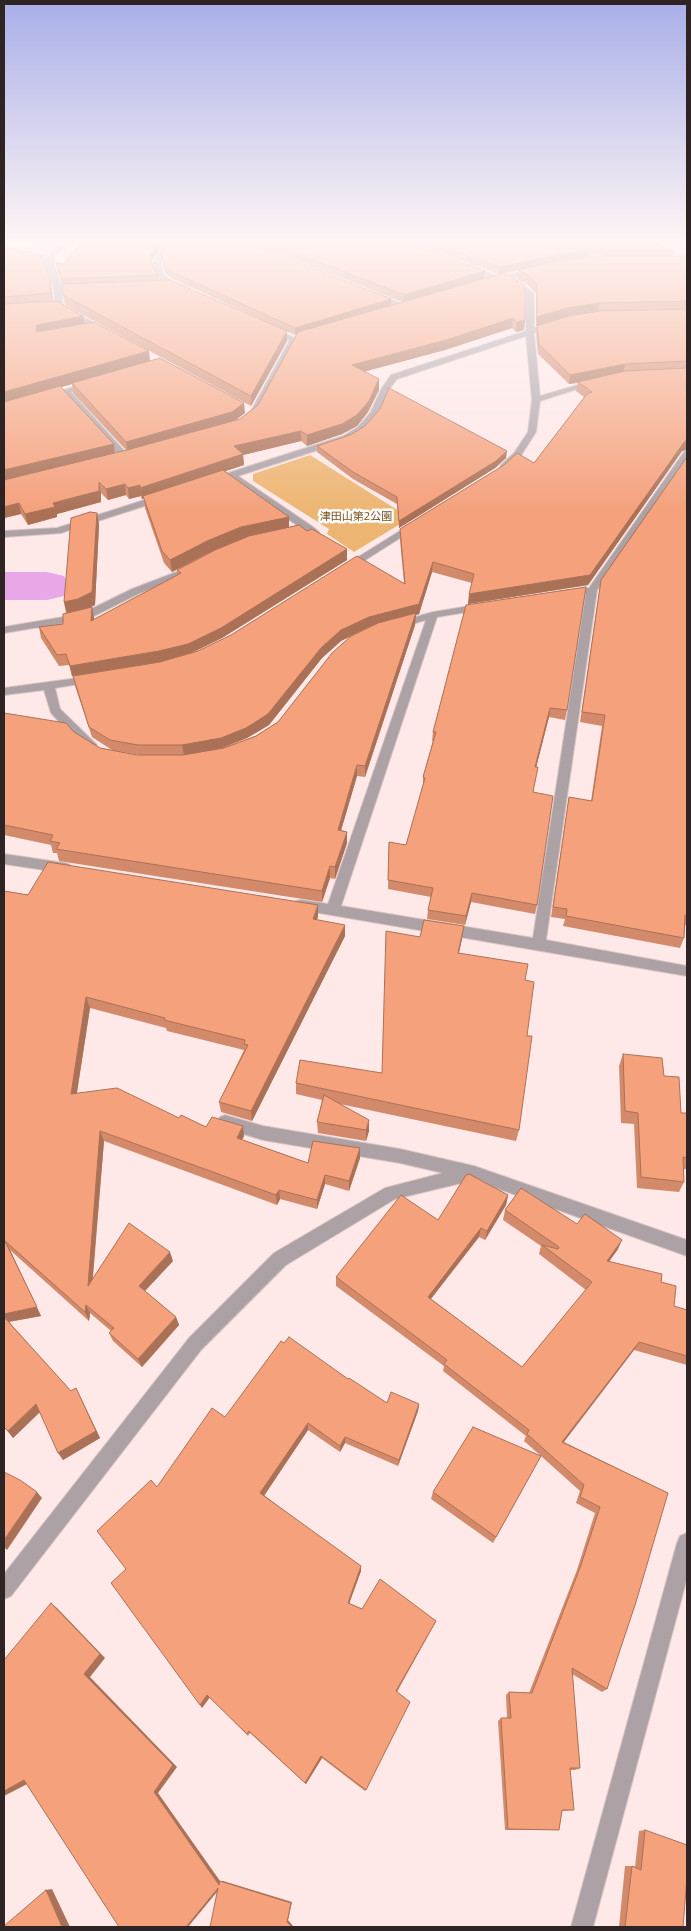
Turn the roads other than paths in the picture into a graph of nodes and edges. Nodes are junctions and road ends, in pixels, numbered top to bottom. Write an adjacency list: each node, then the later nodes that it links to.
1 (103, 331): 6 (street)
2 (273, 331): 7 (street)
3 (533, 331): 5 (street)
4 (324, 332): 7 (street)
5 (530, 332): 12 (street); 17 (street)
6 (113, 337)
7 (294, 340): 13 (street)
8 (103, 380): 10 (street)
9 (606, 380): 12 (street)
10 (65, 391): 11 (street); 14 (street)
11 (39, 398)
12 (536, 400): 16 (street)
13 (237, 426)
14 (134, 454)
15 (687, 454): 25 (street)
16 (499, 471)
17 (231, 475): 18 (street); 22 (street)
18 (204, 484)
19 (176, 493): 21 (street)
20 (424, 519): 24 (street)
21 (4, 534)
22 (277, 535)
23 (198, 565): 30 (street)
24 (342, 571)
25 (592, 590): 26 (street); 39 (street)
26 (554, 596)
27 (498, 605): 28 (street)
28 (433, 615): 29 (street); 38 (street)
29 (389, 627)
30 (4, 630)
31 (104, 677): 32 (street)
32 (49, 686): 33 (street); 34 (street)
33 (4, 692)
34 (102, 751)
35 (4, 859): 36 (street)
36 (81, 871)
37 (285, 902): 38 (street)
38 (333, 910): 39 (street)
39 (539, 944): 40 (street)
40 (687, 971)
41 (212, 1118): 42 (street)
42 (474, 1174): 43 (street); 45 (street)
43 (687, 1248)
44 (687, 1543): 46 (street)
45 (4, 1589)
46 (582, 1927)

